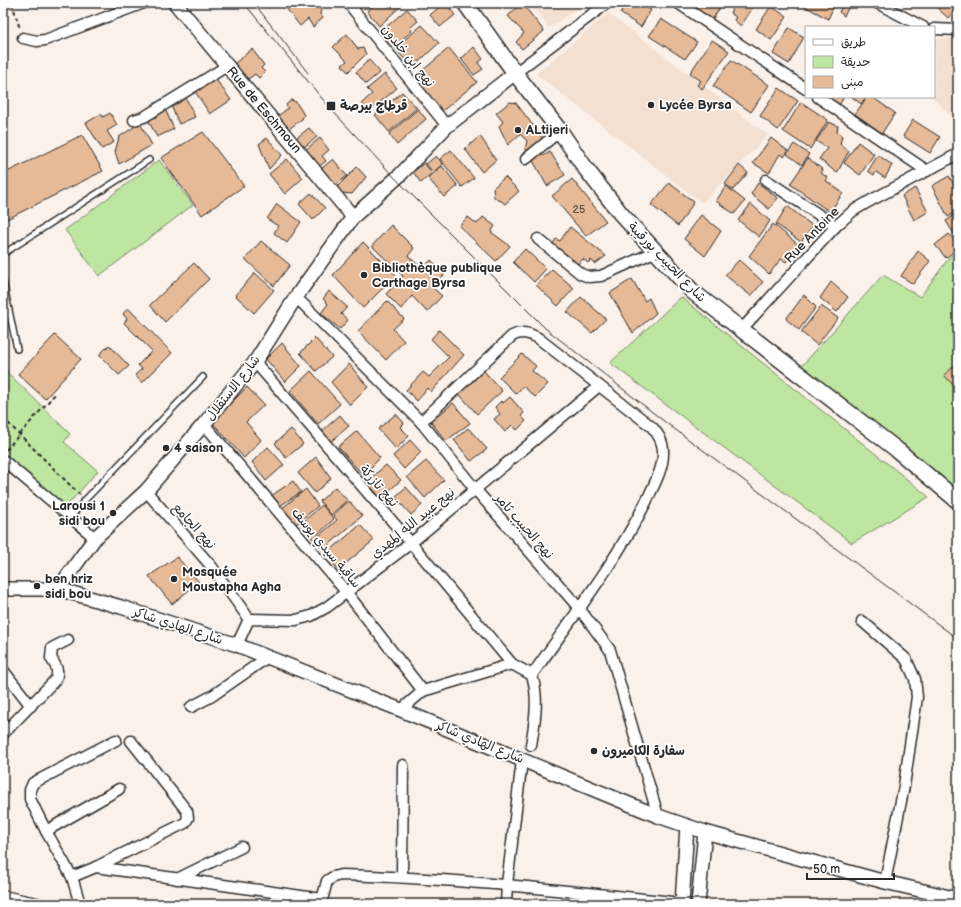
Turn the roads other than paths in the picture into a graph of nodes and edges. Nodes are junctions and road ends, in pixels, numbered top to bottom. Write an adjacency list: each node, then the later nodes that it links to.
1 (144, 3): 11 (street)
2 (175, 3): 12 (street, Rue de Eschmoun)
3 (348, 3): 17 (street, نهج ابن خلدون)
4 (465, 3): 13 (main road, شارع الحبيب بورقيبة)
5 (607, 3): 13 (street)
6 (678, 3): 14 (street)
7 (876, 3): 8 (street)
8 (921, 26)
9 (935, 29): 10 (street)
10 (958, 30)
11 (23, 38)
12 (227, 66): 16 (street); 24 (street, Rue de Eschmoun)
13 (515, 72): 17 (street, شارع الاستقلال); 18 (main road, شارع الحبيب بورقيبة)
14 (805, 88)
15 (819, 98): 22 (street)
16 (134, 120)
17 (447, 126): 24 (street, شارع الاستقلال)
18 (560, 131): 20 (street); 27 (main road, شارع الحبيب بورقيبة)
19 (957, 157): 22 (street, Rue Antoine)
20 (526, 159)
21 (150, 160): 28 (lane)
22 (927, 171): 25 (street, Rue Antoine)
23 (766, 180): 25 (street)
24 (353, 217): 30 (street, شارع الاستقلال)
25 (836, 226): 31 (street, Rue Antoine)
26 (538, 239): 27 (street)
27 (654, 252): 31 (main road, شارع الحبيب بورقيبة)
28 (3, 254)
29 (3, 281): 32 (lane)
30 (296, 297): 33 (street, شارع الاستقلال); 36 (street, نهج الحبيب ثامر)
31 (741, 330): 41 (main road, شارع الحبيب بورقيبة)
32 (17, 348)
33 (255, 362): 37 (street, شارع الاستقلال); 44 (street, نهج تازركة)
34 (203, 377): 42 (lane)
35 (599, 386): 36 (street); 39 (street, نهج عبيد الله المهدي); 48 (street)
36 (421, 422): 39 (street, نهج الحبيب ثامر)
37 (204, 424): 40 (street, شارع الاستقلال); 47 (street, ساقية سيدي يوسف)
38 (3, 460): 42 (street)
39 (475, 489): 44 (street, نهج عبيد الله المهدي); 48 (street, نهج الحبيب ثامر)
40 (146, 491): 43 (street, شارع الاستقلال); 49 (street, نهج الجامع)
41 (958, 501)
42 (70, 518): 43 (street)
43 (95, 538): 46 (street, شارع الاستقلال)
44 (411, 543): 47 (street, نهج عبيد الله المهدي); 54 (street, نهج تازركة)
45 (3, 589): 46 (street, شارع الهادي شاكر)
46 (58, 589): 52 (street, شارع الهادي شاكر)
47 (347, 592): 49 (street, نهج عبيد الله المهدي); 57 (street, ساقية سيدي يوسف)
48 (579, 608): 56 (street); 68 (street, نهج الحبيب ثامر)
49 (249, 619): 52 (street)
50 (862, 621): 77 (street)
51 (68, 640): 58 (street)
52 (237, 645): 53 (street, شارع الهادي شاكر)
53 (268, 657): 59 (street); 60 (street, شارع الهادي شاكر)
54 (512, 664): 56 (street); 57 (street)
55 (3, 670): 58 (street)
56 (532, 675): 64 (street)
57 (423, 691): 60 (street)
58 (30, 706): 61 (street)
59 (191, 707)
60 (401, 710): 65 (street, شارع الهادي شاكر)
61 (3, 734)
62 (116, 740): 70 (street)
63 (131, 741): 73 (street)
64 (532, 745)
65 (522, 760): 68 (street, شارع الهادي شاكر); 78 (street)
66 (403, 765): 75 (street)
67 (119, 789): 70 (street)
68 (658, 816): 69 (street, شارع الهادي شاكر)
69 (688, 826): 71 (street, شارع الهادي شاكر); 85 (street)
70 (46, 831): 74 (street)
71 (705, 832): 77 (street, شارع الهادي شاكر); 86 (street)
72 (242, 847): 76 (street)
73 (96, 867): 74 (street); 76 (street)
74 (72, 877): 83 (street)
75 (402, 877): 78 (street); 81 (street)
76 (177, 879): 81 (street)
77 (885, 882): 80 (street, شارع الهادي شاكر)
78 (507, 884): 84 (street); 85 (street)
79 (3, 896): 82 (street)
80 (958, 898)
81 (321, 902)
82 (35, 903)
83 (80, 904)
84 (506, 904)
85 (682, 904)
86 (698, 904)

